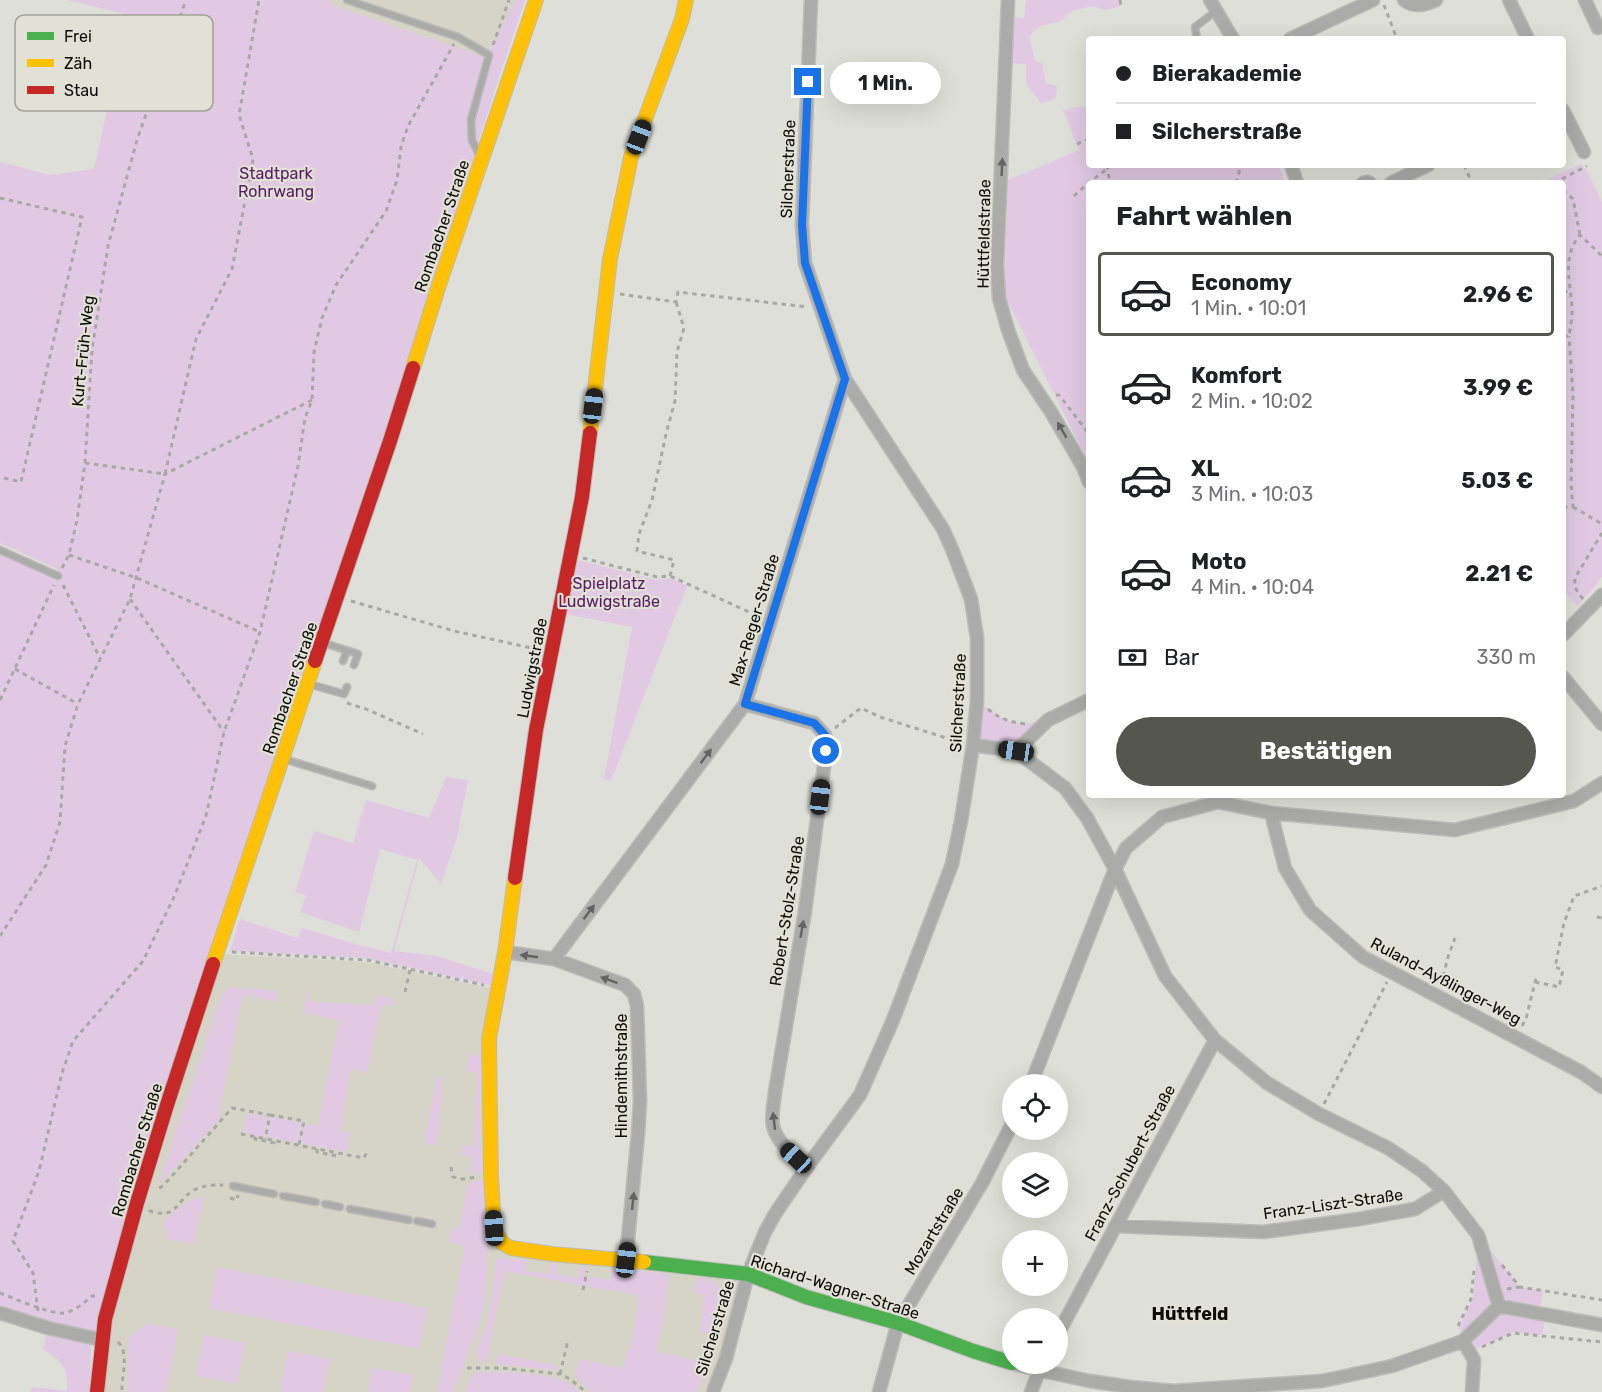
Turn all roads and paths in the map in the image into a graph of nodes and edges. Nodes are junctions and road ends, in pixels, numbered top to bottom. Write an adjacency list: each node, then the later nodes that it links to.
1 (186, 0): 18 (path, Kurt-Früh-Weg)
2 (259, 0): 55 (path)
3 (346, 0): 25 (lane)
4 (509, 0): 26 (path)
5 (536, 0): 32 (street, Rombacher Straße)
6 (686, 0): 45 (street, Ludwigstraße)
7 (811, 0): 48 (street, Silcherstraße)
8 (1008, 0): 51 (street, Hüttfeldstraße, one-way to 8)
9 (1120, 0): 17 (path)
10 (1373, 0): 22 (street)
11 (1382, 0): 23 (path)
12 (1404, 0): 13 (street)
13 (1436, 0)
14 (1509, 0): 24 (street)
15 (1585, 0): 19 (street)
16 (1214, 5): 20 (lane); 21 (street)
17 (1121, 6)
18 (181, 15)
19 (1598, 28)
20 (1196, 36)
21 (1231, 36)
22 (1296, 36)
23 (1396, 36)
24 (1527, 36)
25 (458, 37): 26 (lane); 52 (path)
26 (489, 55): 32 (lane)
27 (147, 111): 54 (path, Kurt-Früh-Weg)
28 (1566, 116): 31 (street)
29 (1086, 142): 30 (path)
30 (1077, 144)
31 (1584, 152): 37 (path)
32 (481, 160): 69 (street, Rombacher Straße)
33 (1106, 168): 35 (path)
34 (1422, 168): 36 (street)
35 (1092, 180)
36 (1397, 180)
37 (1560, 180)
38 (1086, 185): 40 (path)
39 (1566, 193): 42 (path)
40 (1074, 196)
41 (0, 198): 57 (path)
42 (1580, 235): 43 (path); 44 (path)
43 (1602, 256)
44 (1570, 291): 46 (path); 49 (path)
45 (606, 292): 47 (path); 64 (street, Ludwigstraße)
46 (1566, 292)
47 (676, 302): 48 (path); 66 (path)
48 (820, 308): 50 (street, Silcherstraße)
49 (1569, 336): 59 (path)
50 (845, 379): 72 (street, Max-Reger-Straße); 88 (street, Silcherstraße)
51 (1042, 396): 53 (path); 56 (street, Hüttfeldstraße, one-way to 51)
52 (312, 400): 55 (path); 73 (path)
53 (1086, 430)
54 (85, 463): 55 (path); 63 (path, Kurt-Früh-Weg)
55 (165, 474): 67 (path)
56 (1086, 474)
57 (0, 477)
58 (1566, 507): 59 (path)
59 (1573, 507): 60 (path)
60 (1602, 524)
61 (1602, 533): 71 (path)
62 (0, 549): 65 (lane)
63 (69, 555): 65 (path, Kurt-Früh-Weg); 67 (path)
64 (571, 555): 66 (path); 77 (street, Ludwigstraße)
65 (58, 576): 78 (path); 81 (path, Kurt-Früh-Weg)
66 (670, 576): 72 (path)
67 (137, 578): 70 (path); 73 (path)
68 (1602, 595): 71 (street)
69 (338, 597): 75 (street, Rombacher Straße); 77 (path)
70 (130, 599): 78 (path); 95 (path)
71 (1591, 608): 74 (street)
72 (770, 622): 92 (street, Max-Reger-Straße)
73 (260, 632): 95 (path)
74 (1566, 632)
75 (322, 643): 76 (lane); 83 (street, Rombacher Straße)
76 (347, 651): 79 (lane); 80 (lane)
77 (552, 652): 111 (street, Ludwigstraße)
78 (100, 658): 91 (path)
79 (343, 661)
80 (354, 665)
81 (15, 669): 87 (path, Kurt-Früh-Weg); 91 (path)
82 (1566, 681): 94 (street)
83 (309, 683): 86 (lane); 100 (street, Rombacher Straße)
84 (336, 684): 86 (lane)
85 (347, 687): 86 (lane)
86 (333, 691)
87 (0, 700)
88 (977, 700): 93 (path); 98 (street, Silcherstraße)
89 (1086, 701): 93 (street)
90 (346, 702): 96 (path)
91 (78, 704): 108 (path)
92 (745, 704): 97 (street); 112 (street, Max-Reger-Straße, one-way to 92)
93 (1048, 720): 99 (street)
94 (1602, 724)
95 (224, 732): 160 (path)
96 (423, 734)
97 (825, 735): 98 (path); 134 (street, Robert-Stolz-Straße, one-way to 97)
98 (973, 745): 99 (street); 134 (street, Silcherstraße)
99 (1016, 751): 104 (street)
100 (283, 759): 102 (lane); 110 (street, Rombacher Straße)
101 (1602, 783): 103 (street)
102 (372, 786)
103 (1271, 813): 104 (street); 114 (street, Ruland-Ayßlinger-Weg)
104 (1115, 868): 119 (street); 120 (street)
105 (1602, 886): 118 (path)
106 (1597, 917): 107 (path)
107 (1602, 918)
108 (0, 936)
109 (1455, 938): 115 (path)
110 (218, 952): 113 (path); 142 (street, Rombacher Straße)
111 (505, 952): 112 (street, Hindemithstraße, one-way to 111); 116 (street, Ludwigstraße)
112 (554, 959): 152 (street, Hindemithstraße, one-way to 112)
113 (410, 970): 116 (path); 117 (path)
114 (1392, 973): 121 (street, Ruland-Ayßlinger-Weg); 122 (path)
115 (1442, 980)
116 (497, 988): 151 (street, Ludwigstraße)
117 (405, 992)
118 (1526, 1019)
119 (1215, 1040): 122 (street); 150 (street, Franz-Schubert-Straße)
120 (1035, 1074)
121 (1602, 1087)
122 (1319, 1114): 138 (street)
123 (270, 1115): 126 (path); 128 (path); 142 (path)
124 (241, 1134): 125 (path)
125 (256, 1137): 126 (path); 129 (path)
126 (265, 1139): 128 (path)
127 (1004, 1140): 163 (street, Mozartstraße)
128 (299, 1145): 130 (path)
129 (274, 1146)
130 (317, 1149): 131 (path); 132 (path)
131 (367, 1152)
132 (336, 1158)
133 (451, 1167): 135 (path)
134 (807, 1167): 155 (street, Silcherstraße)
135 (470, 1178)
136 (223, 1185): 146 (path)
137 (233, 1186): 139 (lane)
138 (1443, 1191): 150 (street, Franz-Liszt-Straße); 159 (street)
139 (274, 1194)
140 (283, 1196): 141 (lane)
141 (316, 1202)
142 (137, 1203): 157 (street, Rombacher Straße)
143 (325, 1204): 144 (lane)
144 (340, 1207)
145 (350, 1209): 147 (lane)
146 (144, 1219)
147 (409, 1220)
148 (417, 1221): 149 (lane)
149 (432, 1224)
150 (1115, 1226): 162 (street, Franz-Schubert-Straße)
151 (502, 1243): 152 (street, Richard-Wagner-Straße)
152 (626, 1260): 155 (street, Richard-Wagner-Straße)
153 (1499, 1261): 158 (path)
154 (1475, 1263): 168 (path)
155 (748, 1274): 163 (street, Richard-Wagner-Straße); 180 (street, Silcherstraße)
156 (0, 1293): 160 (path)
157 (111, 1299): 160 (path); 167 (street, Rombacher Straße)
158 (1602, 1300)
159 (1499, 1306): 165 (street); 168 (street, Richard-Wagner-Straße)
160 (38, 1307): 164 (path)
161 (0, 1313): 164 (street)
162 (1068, 1315)
163 (898, 1323): 171 (street, Richard-Wagner-Straße); 181 (street, Mozartstraße)
164 (38, 1325): 167 (street)
165 (1602, 1326)
166 (568, 1340): 173 (path)
167 (109, 1341): 177 (street, Rombacher Straße); 178 (path)
168 (1463, 1341): 170 (street); 176 (street, Richard-Wagner-Straße)
169 (1602, 1342): 170 (path)
170 (1470, 1353): 184 (street)
171 (1002, 1359)
172 (467, 1368): 173 (path)
173 (560, 1374): 179 (path)
174 (1037, 1374): 182 (street)
175 (1065, 1374): 183 (street, Richard-Wagner-Straße)
176 (1321, 1387): 183 (street, Richard-Wagner-Straße)
177 (97, 1392)
178 (122, 1392)
179 (585, 1392)
180 (713, 1392)
181 (879, 1392)
182 (1031, 1392)
183 (1174, 1392)
184 (1472, 1392)

